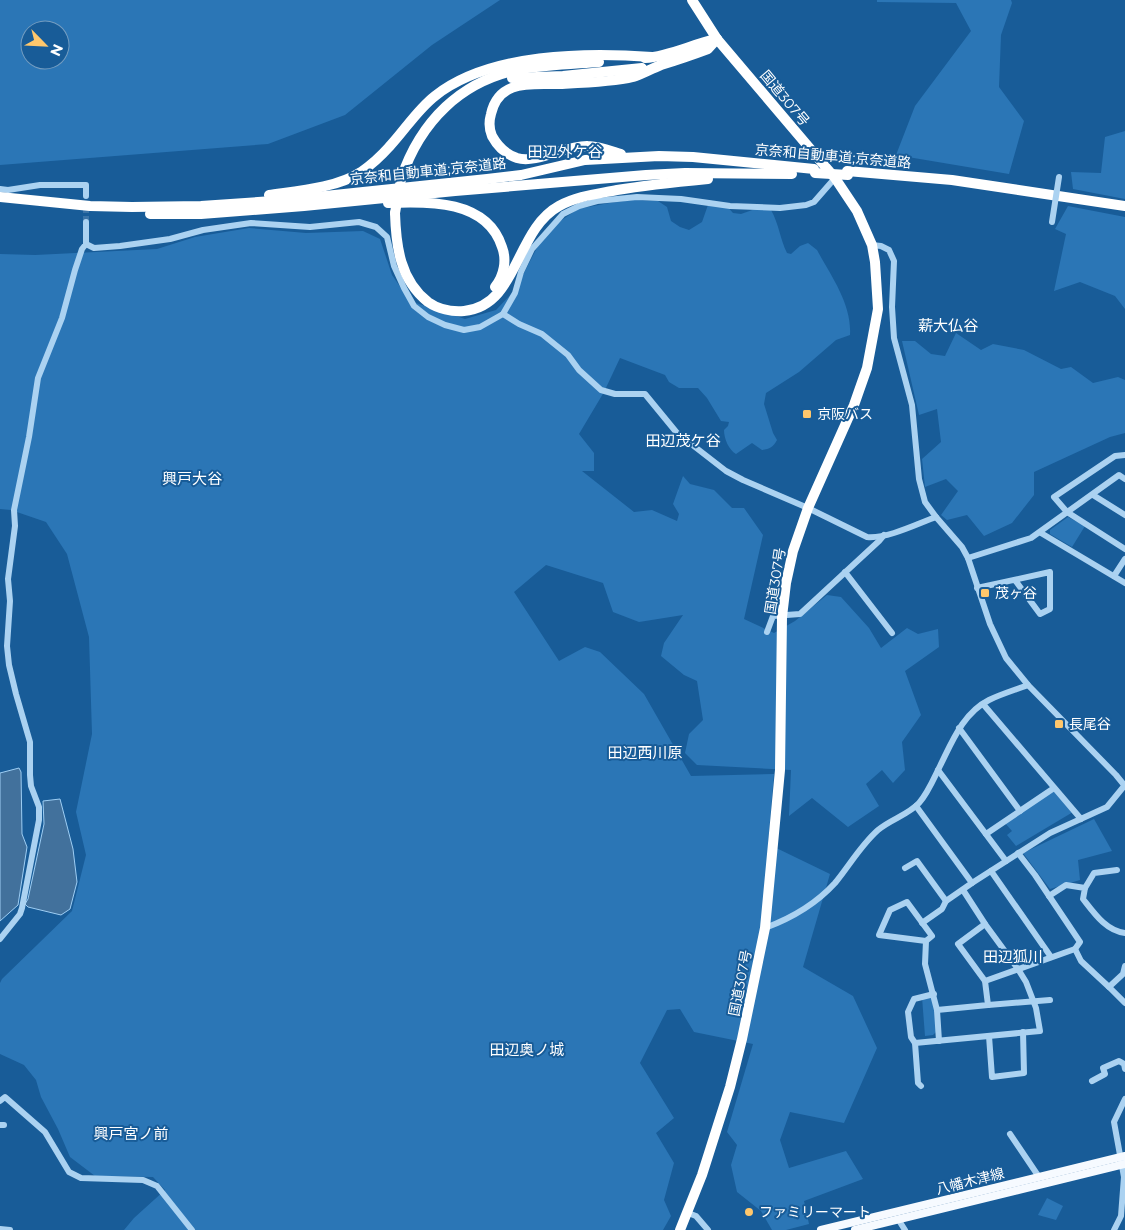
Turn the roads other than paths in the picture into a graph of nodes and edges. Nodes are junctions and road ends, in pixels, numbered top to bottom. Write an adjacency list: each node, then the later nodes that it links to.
1 (692, 0): 2 (highway, 国道307号)
2 (716, 39): 3 (highway); 4 (highway); 10 (highway, 国道307号)
3 (652, 57): 11 (highway); 16 (highway)
4 (660, 66): 5 (highway); 11 (highway)
5 (633, 157): 6 (highway, 京奈和自動車道;京奈道路); 16 (highway, 京奈和自動車道;京奈道路)
6 (814, 171): 7 (highway, 京奈和自動車道;京奈道路); 8 (highway, 京奈和自動車道;京奈道路)
7 (848, 173): 17 (highway, 京奈和自動車道;京奈道路); 18 (highway, 京奈和自動車道;京奈道路)
8 (795, 174): 19 (highway); 20 (highway, 京奈和自動車道;京奈道路)
9 (1059, 174): 22 (street, bridge)
10 (835, 178): 24 (highway, 国道307号); 25 (street)
11 (404, 179): 19 (highway)
12 (0, 189): 13 (street)
13 (86, 196)
14 (0, 197): 16 (highway, 京奈和自動車道;京奈道路)
15 (0, 202): 20 (highway, 京奈和自動車道;京奈道路)
16 (201, 206)
17 (1125, 206)
18 (1125, 210)
19 (398, 212): 20 (highway)
20 (212, 213)
21 (86, 222): 23 (street)
22 (1052, 222)
23 (86, 244): 25 (street); 70 (street)
24 (872, 245): 29 (highway, 国道307号); 32 (street)
25 (503, 314): 29 (street)
26 (1125, 454): 30 (street)
27 (1125, 479): 28 (street)
28 (1093, 495): 30 (street); 31 (street)
29 (808, 508): 34 (street); 43 (highway, 国道307号)
30 (1067, 512): 33 (street); 35 (street)
31 (1125, 515)
32 (936, 517): 34 (street); 36 (street)
33 (1041, 533): 36 (street); 39 (street)
34 (884, 535): 38 (street)
35 (1125, 549)
36 (968, 558): 42 (street)
37 (1125, 559): 39 (street)
38 (845, 572): 43 (street); 45 (street)
39 (1114, 576): 41 (street)
40 (1015, 580): 40 (street); 42 (street)
41 (1125, 583)
42 (978, 588): 46 (street)
43 (783, 614): 44 (street); 68 (highway, 国道307号)
44 (767, 632)
45 (892, 633)
46 (1028, 685): 47 (street); 50 (street)
47 (983, 704): 48 (street); 51 (street)
48 (959, 728): 49 (street); 53 (street)
49 (938, 770): 52 (street); 55 (street)
50 (1125, 786): 54 (street)
51 (1054, 788): 53 (street); 54 (street)
52 (916, 806): 61 (street); 68 (street)
53 (1020, 811): 55 (street)
54 (1081, 819): 56 (street)
55 (986, 834): 57 (street)
56 (1018, 853): 57 (street); 64 (street)
57 (1006, 861): 60 (street)
58 (905, 868): 65 (street)
59 (1117, 870): 62 (street)
60 (991, 871): 61 (street); 73 (street)
61 (972, 884): 63 (street)
62 (1085, 888): 64 (street); 69 (street)
63 (963, 890): 65 (street); 67 (street)
64 (1048, 896): 72 (street)
65 (946, 901): 66 (street)
66 (922, 923): 71 (street); 71 (street)
67 (984, 924): 75 (street); 77 (street)
68 (765, 928): 97 (highway, 国道307号)
69 (1125, 933)
70 (0, 939)
71 (926, 941): 79 (street)
72 (1075, 949): 73 (street); 78 (street)
73 (1051, 957): 75 (street)
74 (1125, 966): 76 (street)
75 (1018, 969): 77 (street); 81 (street)
76 (1124, 974): 78 (street)
77 (985, 981): 83 (street)
78 (1108, 987): 82 (street)
79 (934, 994): 84 (street); 88 (street)
80 (1050, 1000): 81 (street)
81 (1034, 1001): 83 (street); 85 (street)
82 (1125, 1003)
83 (988, 1005): 84 (street)
84 (937, 1010): 87 (street)
85 (1023, 1032): 86 (street); 86 (street)
86 (989, 1036): 87 (street)
87 (939, 1041): 88 (street)
88 (915, 1043): 91 (street)
89 (1125, 1069): 90 (street)
90 (1092, 1082)
91 (921, 1086)
92 (1125, 1099): 95 (street)
93 (0, 1101): 101 (street)
94 (1010, 1134): 96 (street)
95 (1123, 1161): 96 (main road, 八幡木津線); 98 (main road, 八幡木津線); 107 (street)
96 (1038, 1177): 104 (main road, 八幡木津線)
97 (688, 1213): 102 (highway, 国道307号); 103 (street)
98 (898, 1219): 105 (main road, 八幡木津線); 106 (street)
99 (0, 1229): 100 (street)
100 (10, 1230)
101 (192, 1230)
102 (680, 1230)
103 (708, 1230)
104 (821, 1230)
105 (855, 1230)
106 (905, 1230)
107 (1114, 1230)

